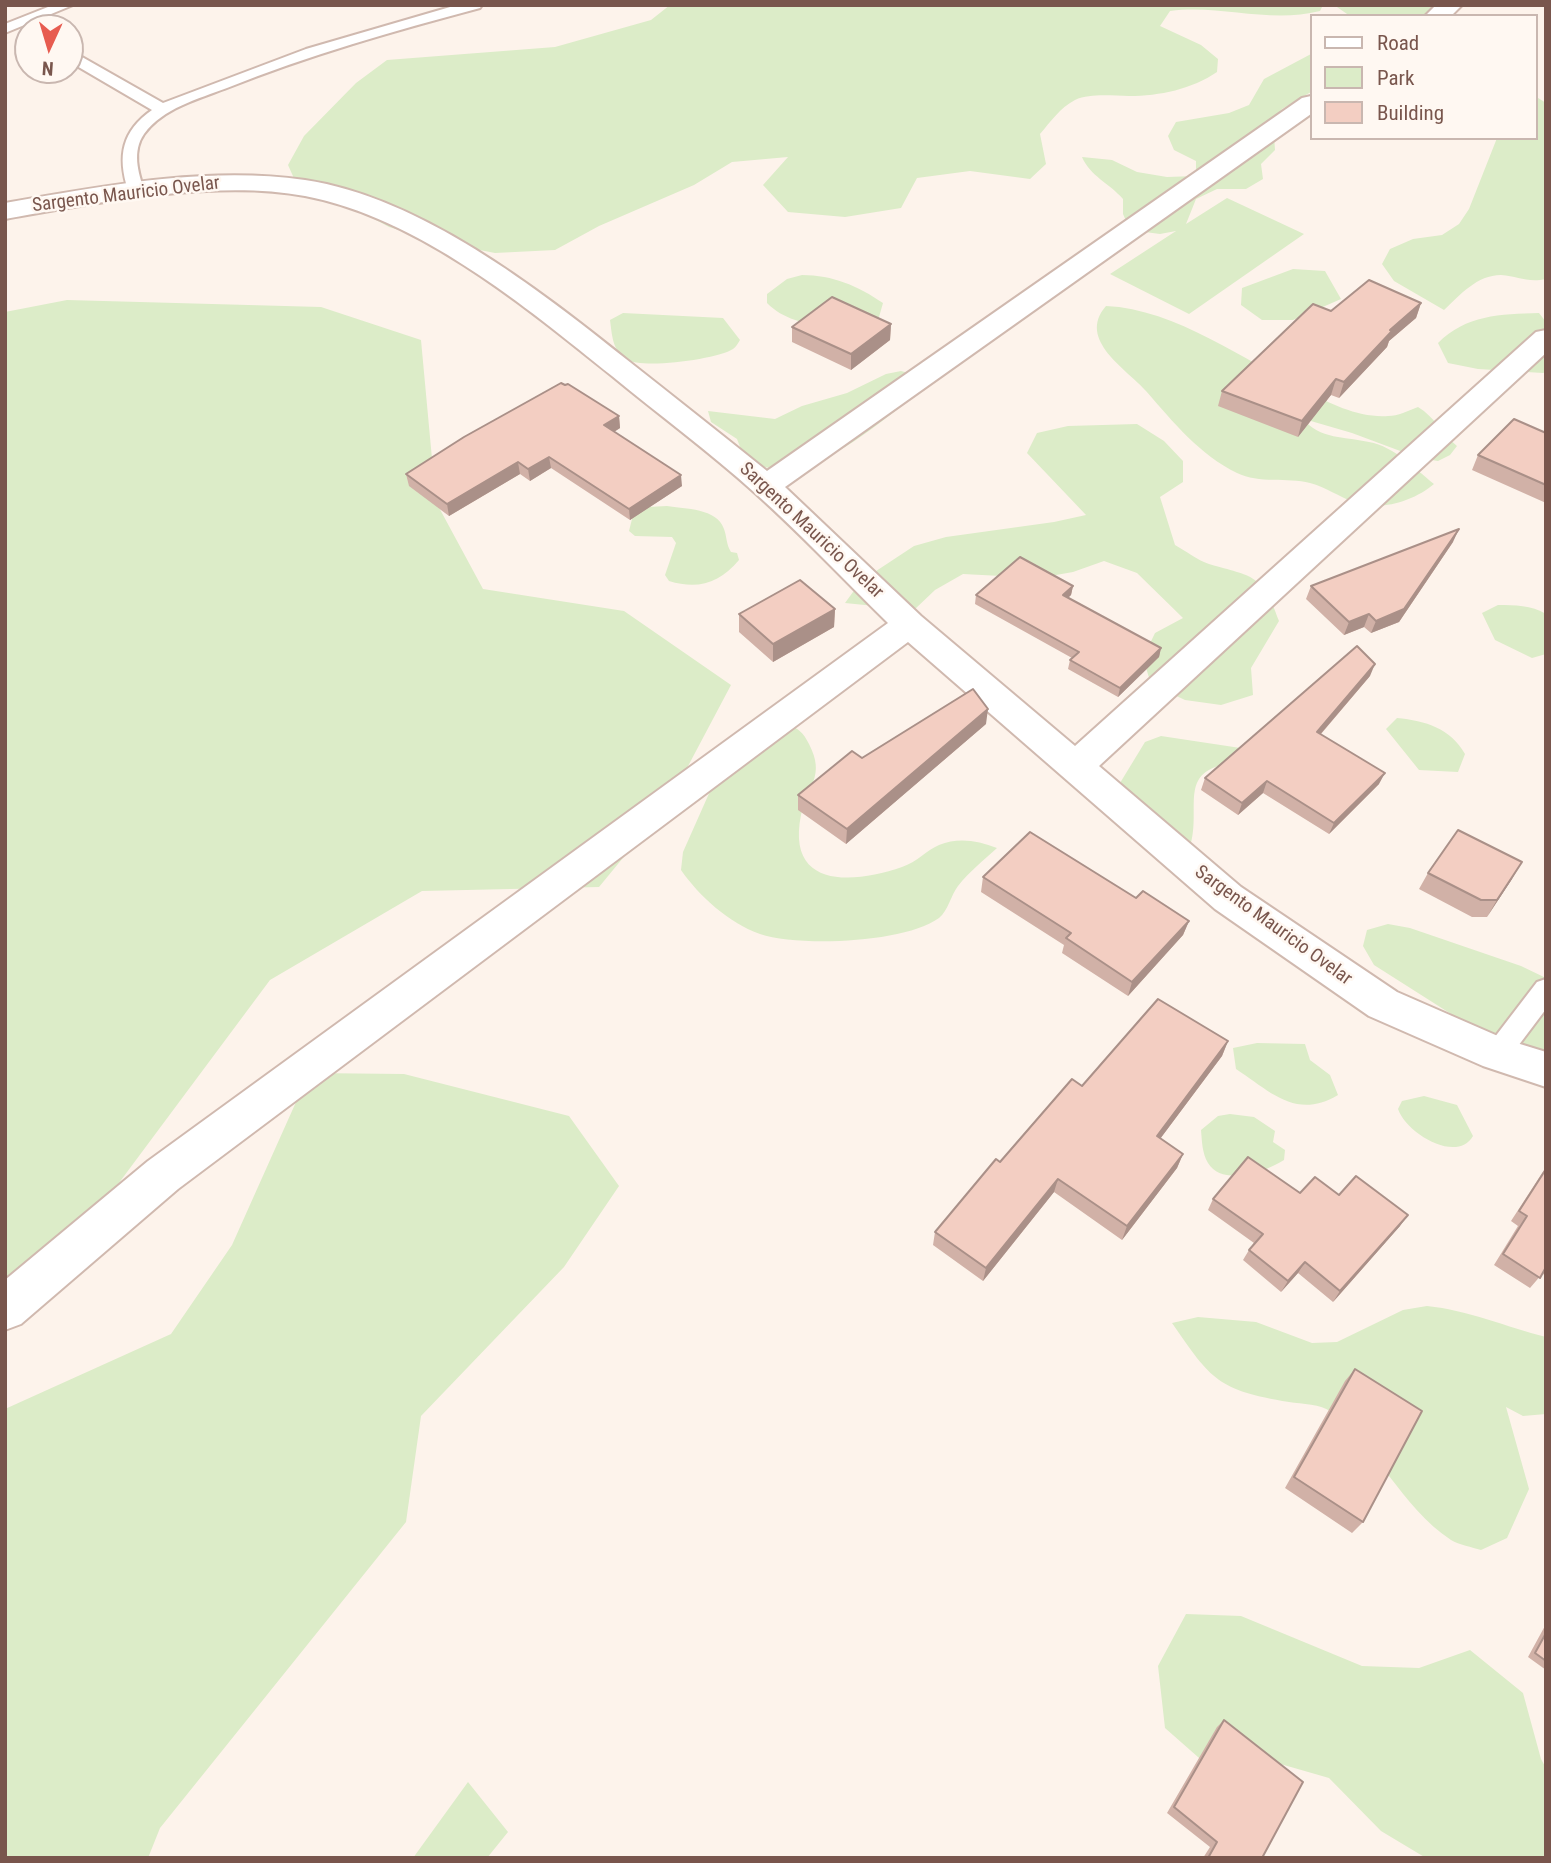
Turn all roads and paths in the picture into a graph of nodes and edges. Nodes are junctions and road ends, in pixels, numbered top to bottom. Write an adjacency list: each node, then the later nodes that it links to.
1 (66, 5): 3 (lane)
2 (475, 5): 6 (lane)
3 (47, 14)
4 (84, 65): 6 (lane)
5 (1310, 104): 10 (street)
6 (163, 109): 7 (lane)
7 (136, 190): 8 (street, Sargento Mauricio Ovelar); 10 (street, Sargento Mauricio Ovelar)
8 (5, 211)
9 (1545, 340): 12 (street)
10 (766, 486): 11 (street, Sargento Mauricio Ovelar)
11 (909, 624): 12 (street, Sargento Mauricio Ovelar); 16 (street)
12 (1075, 767): 14 (street, Sargento Mauricio Ovelar)
13 (1546, 989): 14 (lane)
14 (1497, 1054): 15 (street, Sargento Mauricio Ovelar)
15 (1546, 1070)
16 (5, 1309)

